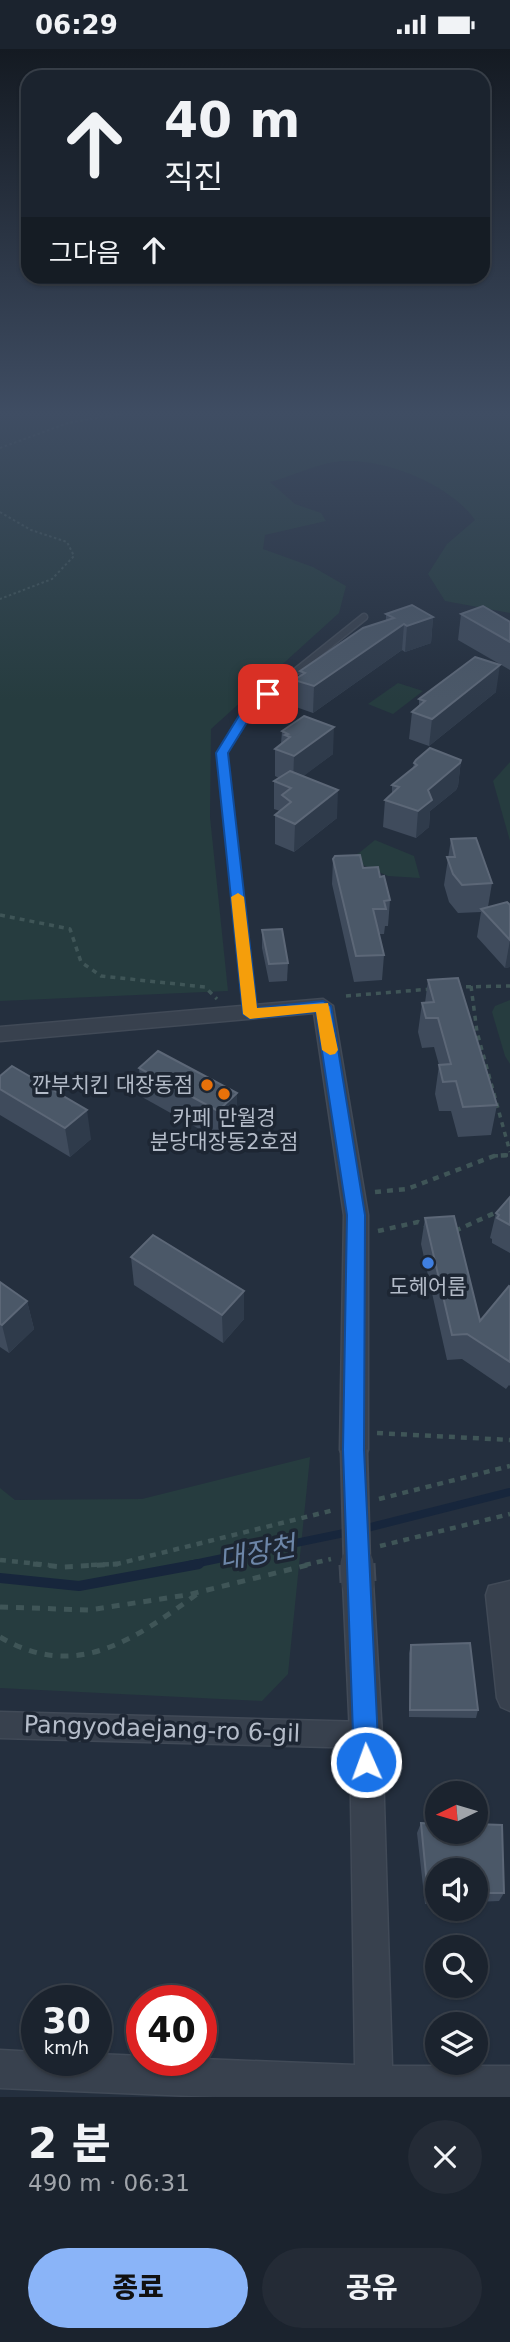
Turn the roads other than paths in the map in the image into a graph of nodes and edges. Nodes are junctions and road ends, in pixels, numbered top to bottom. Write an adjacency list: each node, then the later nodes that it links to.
1 (364, 617): 2 (lane)
2 (242, 1014): 3 (street); 7 (street, bridge)
3 (0, 1034)
4 (510, 1593): 5 (street)
5 (510, 1698)
6 (0, 1725): 7 (street, Pangyodaejang-ro 6-gil)
7 (366, 1735): 10 (street)
8 (0, 2069): 10 (street)
9 (510, 2085): 10 (street)
10 (374, 2091)

